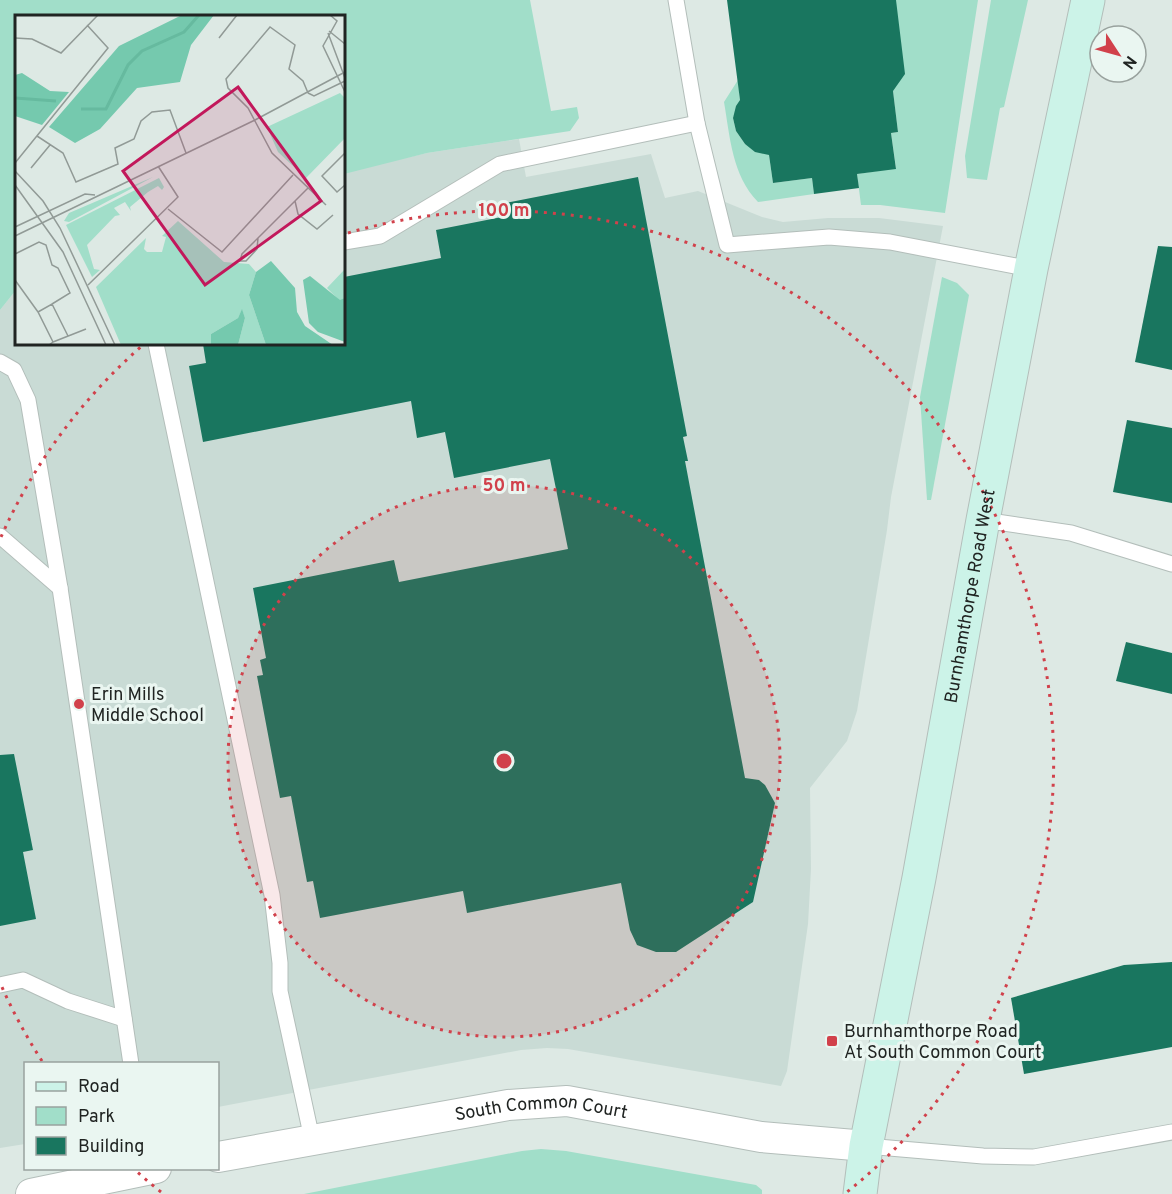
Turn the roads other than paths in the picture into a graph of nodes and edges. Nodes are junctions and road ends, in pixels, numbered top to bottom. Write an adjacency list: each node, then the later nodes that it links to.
1 (676, 0): 3 (lane)
2 (1088, 0): 5 (main road, Burnhamthorpe Road West)
3 (697, 123): 4 (lane); 5 (lane)
4 (345, 242)
5 (1031, 269): 8 (main road, Burnhamthorpe Road West)
6 (156, 345): 16 (lane)
7 (0, 362): 11 (lane)
8 (983, 520): 10 (lane); 17 (main road, Burnhamthorpe Road West)
9 (0, 536): 11 (lane)
10 (1172, 564)
11 (60, 588): 13 (lane)
12 (0, 985): 13 (lane)
13 (124, 1019): 14 (lane)
14 (131, 1062)
15 (1172, 1132): 17 (lane)
16 (312, 1138): 17 (street, South Common Court); 18 (street, South Common Court)
17 (866, 1146): 21 (main road, Burnhamthorpe Road West)
18 (219, 1157)
19 (146, 1170): 20 (street)
20 (31, 1194)
21 (860, 1194)

